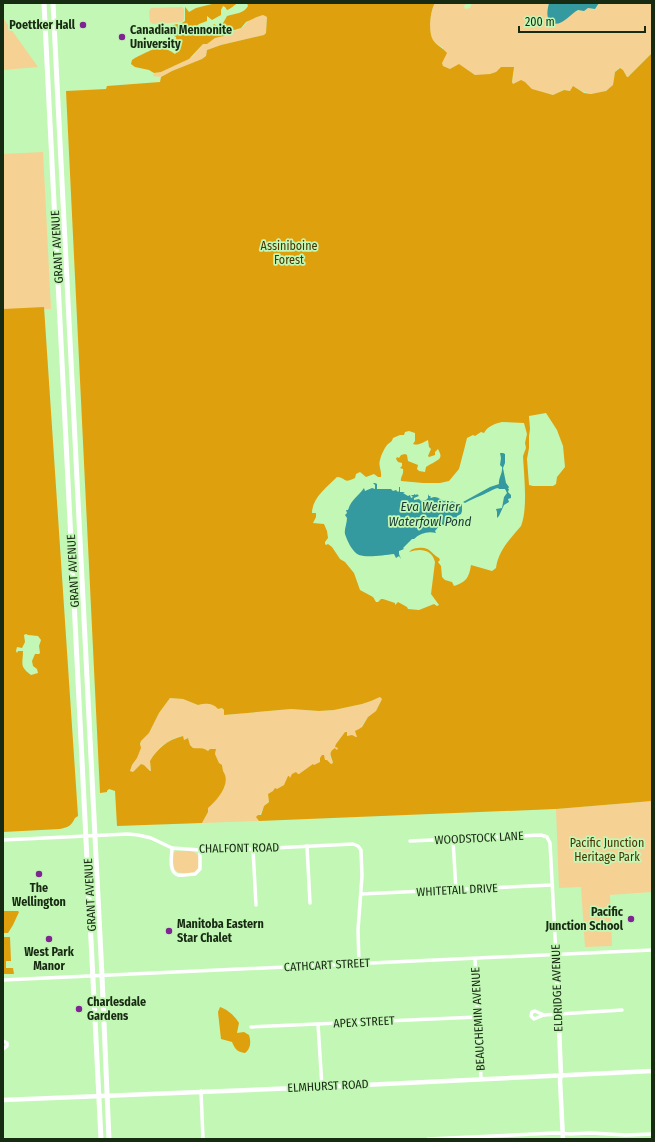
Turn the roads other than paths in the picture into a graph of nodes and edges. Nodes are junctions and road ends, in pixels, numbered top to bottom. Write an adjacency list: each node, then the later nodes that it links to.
1 (44, 3): 4 (main road, GRANT AVENUE)
2 (52, 3): 3 (main road, GRANT AVENUE)
3 (95, 835): 4 (street, CHALFONT ROAD); 10 (street, CHALFONT ROAD); 22 (main road, GRANT AVENUE)
4 (87, 836): 6 (street, CHALFONT ROAD); 23 (main road, GRANT AVENUE)
5 (547, 837): 7 (street, WOODSTOCK LANE); 13 (street, ELDRIDGE AVENUE)
6 (3, 840)
7 (453, 840): 8 (street, WOODSTOCK LANE); 14 (street)
8 (410, 841)
9 (307, 846): 11 (street, CHALFONT ROAD); 15 (street, CHALFONT ROAD); 16 (street)
10 (172, 848): 12 (street, CHALFONT ROAD); 12 (street)
11 (253, 849): 12 (street, CHALFONT ROAD); 17 (street)
12 (200, 850)
13 (552, 885): 14 (street, WHITETAIL DRIVE); 19 (street, ELDRIDGE AVENUE)
14 (456, 890): 15 (street, WHITETAIL DRIVE)
15 (361, 894): 21 (street, CHALFONT ROAD)
16 (310, 903)
17 (256, 905)
18 (652, 950): 19 (street, CATHCART STREET)
19 (556, 955): 20 (street, CATHCART STREET); 26 (street, ELDRIDGE AVENUE)
20 (475, 958): 21 (street, CATHCART STREET); 28 (street, BEAUCHEMIN AVENUE)
21 (359, 963): 22 (street, CATHCART STREET)
22 (102, 976): 23 (street, CATHCART STREET); 38 (main road, GRANT AVENUE)
23 (94, 977): 24 (street, CATHCART STREET); 39 (main road, GRANT AVENUE)
24 (3, 980)
25 (622, 1010): 26 (street)
26 (558, 1014): 27 (street); 34 (street, ELDRIDGE AVENUE)
27 (544, 1015)
28 (478, 1017): 29 (street, APEX STREET); 35 (street, BEAUCHEMIN AVENUE)
29 (318, 1024): 30 (street, APEX STREET); 36 (street)
30 (251, 1028)
31 (3, 1041): 32 (street)
32 (3, 1049)
33 (652, 1071): 34 (street, ELMHURST ROAD)
34 (561, 1075): 35 (street, ELMHURST ROAD); 41 (street, ELDRIDGE AVENUE)
35 (481, 1078): 36 (street, ELMHURST ROAD)
36 (322, 1087): 37 (street, ELMHURST ROAD)
37 (201, 1091): 38 (street, ELMHURST ROAD); 47 (street)
38 (107, 1095): 39 (street, ELMHURST ROAD); 46 (main road, GRANT AVENUE)
39 (99, 1096): 40 (street, ELMHURST ROAD); 45 (main road, GRANT AVENUE)
40 (3, 1100)
41 (563, 1133): 43 (street); 44 (street); 49 (street, ELDRIDGE AVENUE)
42 (652, 1134): 43 (street)
43 (627, 1137)
44 (491, 1138): 48 (street)
45 (101, 1139)
46 (109, 1139)
47 (203, 1139)
48 (428, 1139)
49 (563, 1139)

